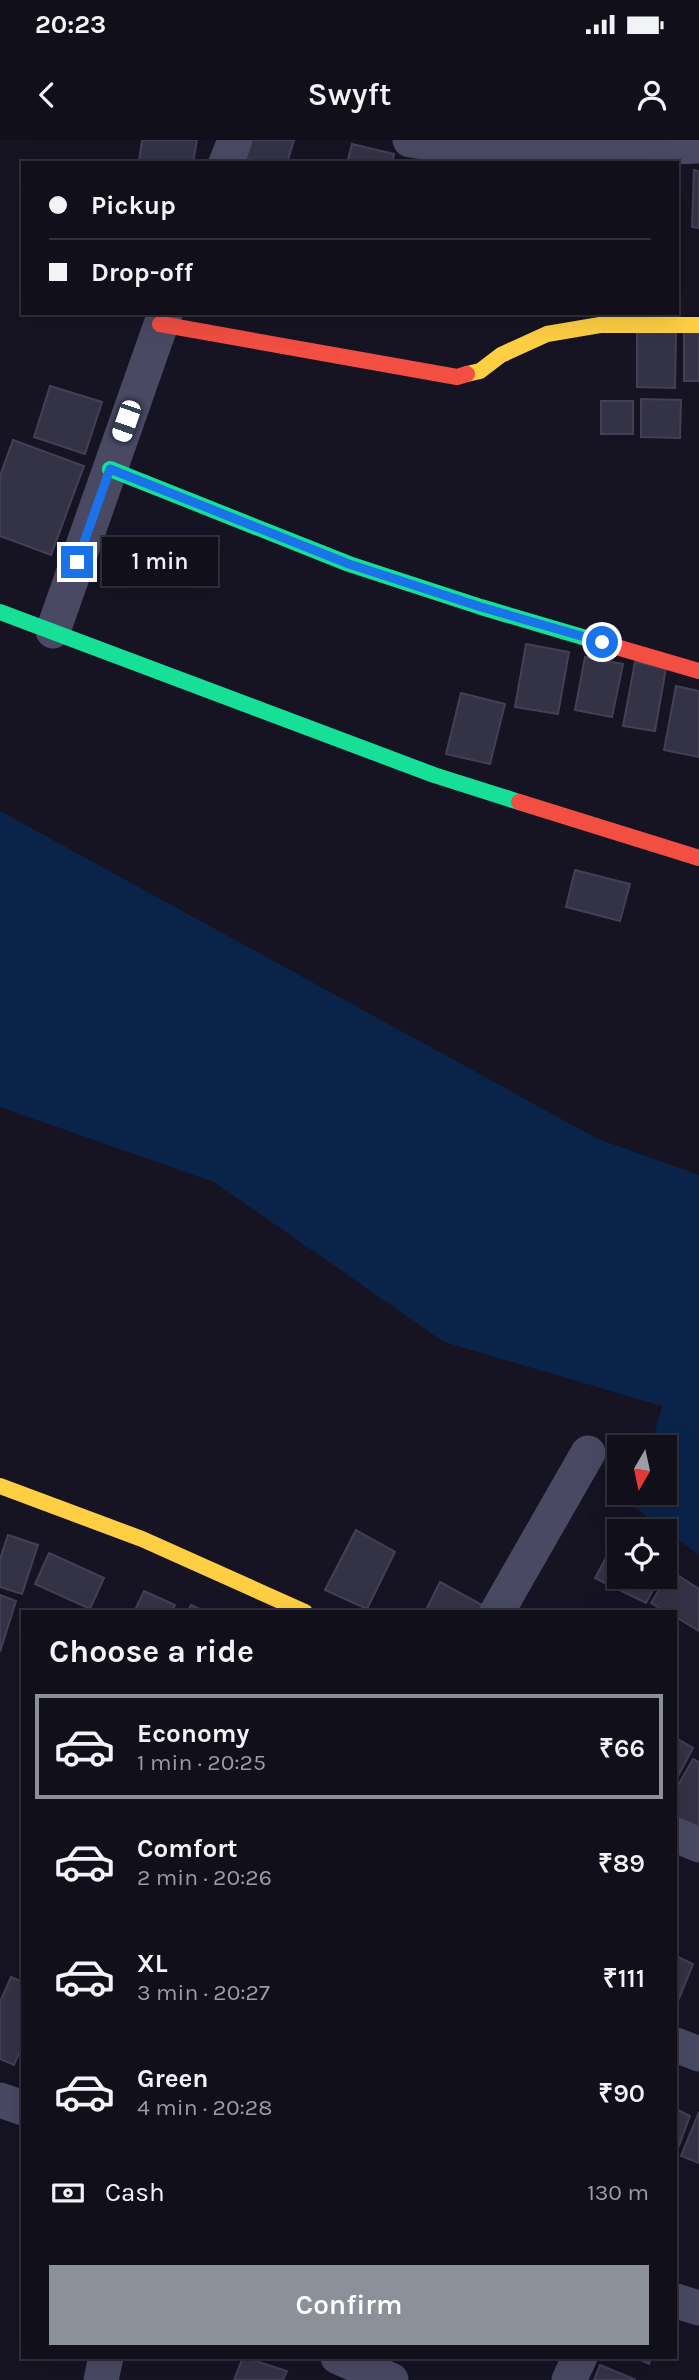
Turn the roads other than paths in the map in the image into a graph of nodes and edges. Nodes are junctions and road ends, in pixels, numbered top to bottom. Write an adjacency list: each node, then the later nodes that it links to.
1 (235, 140): 4 (street)
2 (410, 140): 3 (street)
3 (699, 146)
4 (227, 161)
5 (162, 319): 6 (street); 7 (street)
6 (699, 325)
7 (110, 469): 9 (street); 10 (street)
8 (0, 611): 9 (street)
9 (53, 631): 11 (street)
10 (699, 671)
11 (699, 858)
12 (589, 1453): 15 (street)
13 (0, 1486): 14 (street)
14 (301, 1610)
15 (498, 1610)
16 (677, 1835): 17 (street)
17 (699, 1845)
18 (677, 2045): 19 (street)
19 (699, 2054)
20 (0, 2100): 21 (street)
21 (21, 2107)
22 (677, 2301): 23 (street)
23 (699, 2308)
24 (106, 2359): 27 (street)
25 (343, 2359): 28 (street)
26 (579, 2359): 29 (street)
27 (101, 2380)
28 (391, 2380)
29 (569, 2380)

